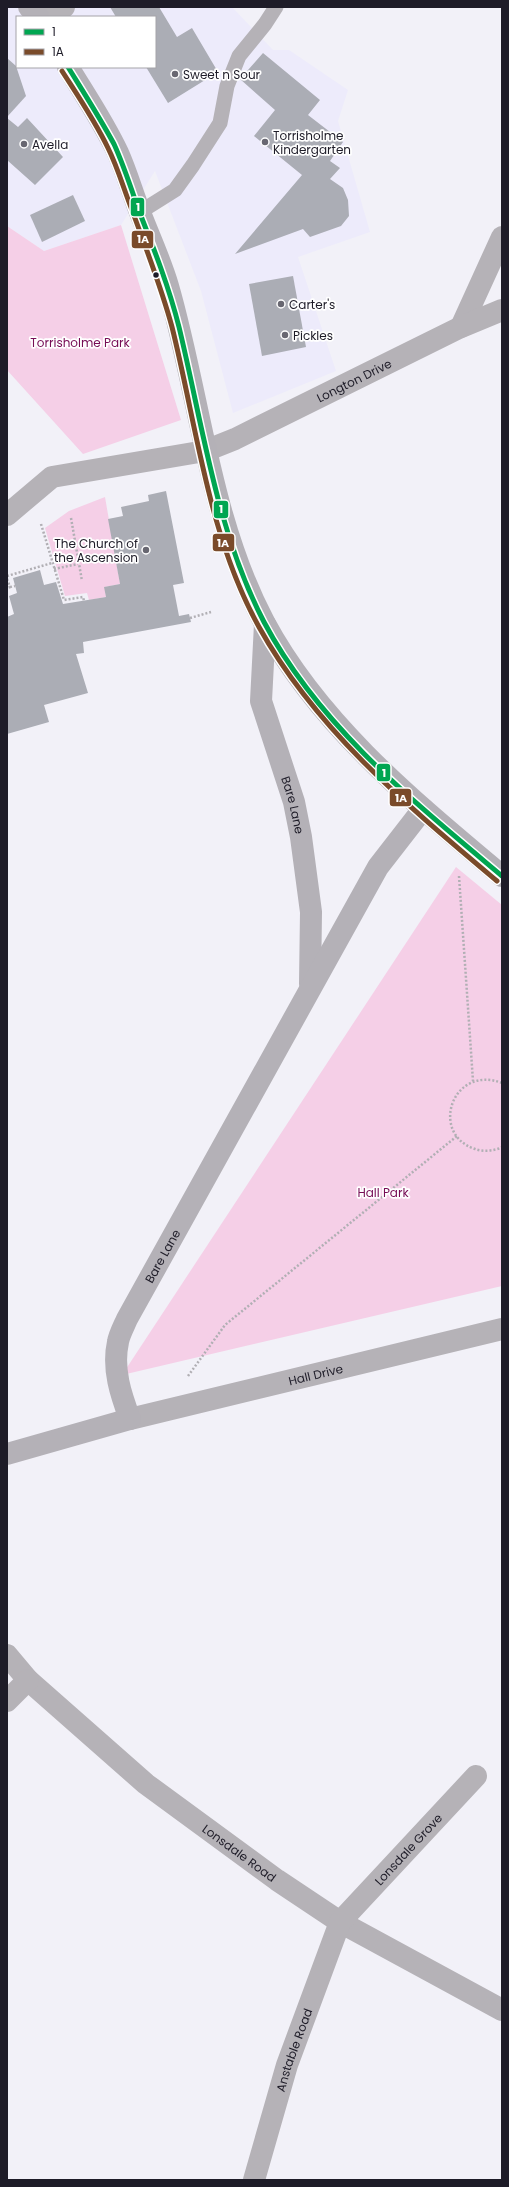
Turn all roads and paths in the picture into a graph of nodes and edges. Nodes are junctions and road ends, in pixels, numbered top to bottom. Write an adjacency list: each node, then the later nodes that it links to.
1 (29, 7): 4 (main road)
2 (64, 7): 5 (street)
3 (276, 7): 7 (lane)
4 (37, 16)
5 (51, 16)
6 (69, 68): 7 (main road)
7 (140, 212): 11 (main road)
8 (502, 237): 10 (street)
9 (502, 310): 10 (street, Longton Drive)
10 (461, 327): 11 (street, Longton Drive)
11 (205, 451): 12 (street, Longton Drive); 25 (main road)
12 (7, 515)
13 (71, 518): 16 (path)
14 (40, 520): 15 (path)
15 (53, 562): 17 (path); 18 (path)
16 (78, 564): 17 (path); 19 (path)
17 (54, 569): 22 (path)
18 (7, 578): 21 (path)
19 (82, 581)
20 (15, 586): 21 (path)
21 (8, 588)
22 (84, 601)
23 (211, 612): 24 (path)
24 (190, 618)
25 (265, 624): 26 (main road); 29 (main road, Bare Lane)
26 (423, 809): 27 (main road); 29 (main road, Bare Lane)
27 (456, 838): 28 (main road); 30 (path)
28 (502, 876)
29 (310, 989): 36 (main road, Bare Lane)
30 (473, 1081): 31 (path); 32 (path)
31 (502, 1083)
32 (456, 1136): 33 (path); 35 (path)
33 (502, 1147)
34 (502, 1329): 35 (street, Hall Drive)
35 (163, 1411): 36 (street, Hall Drive)
36 (130, 1419): 37 (main road)
37 (7, 1454)
38 (7, 1655): 39 (street, Lonsdale Road)
39 (28, 1680): 40 (street); 42 (street, Lonsdale Road)
40 (7, 1702)
41 (476, 1776): 42 (street, Lonsdale Grove)
42 (340, 1922): 43 (street, Lonsdale Road); 44 (street, Anstable Road)
43 (502, 2010)
44 (254, 2180)

